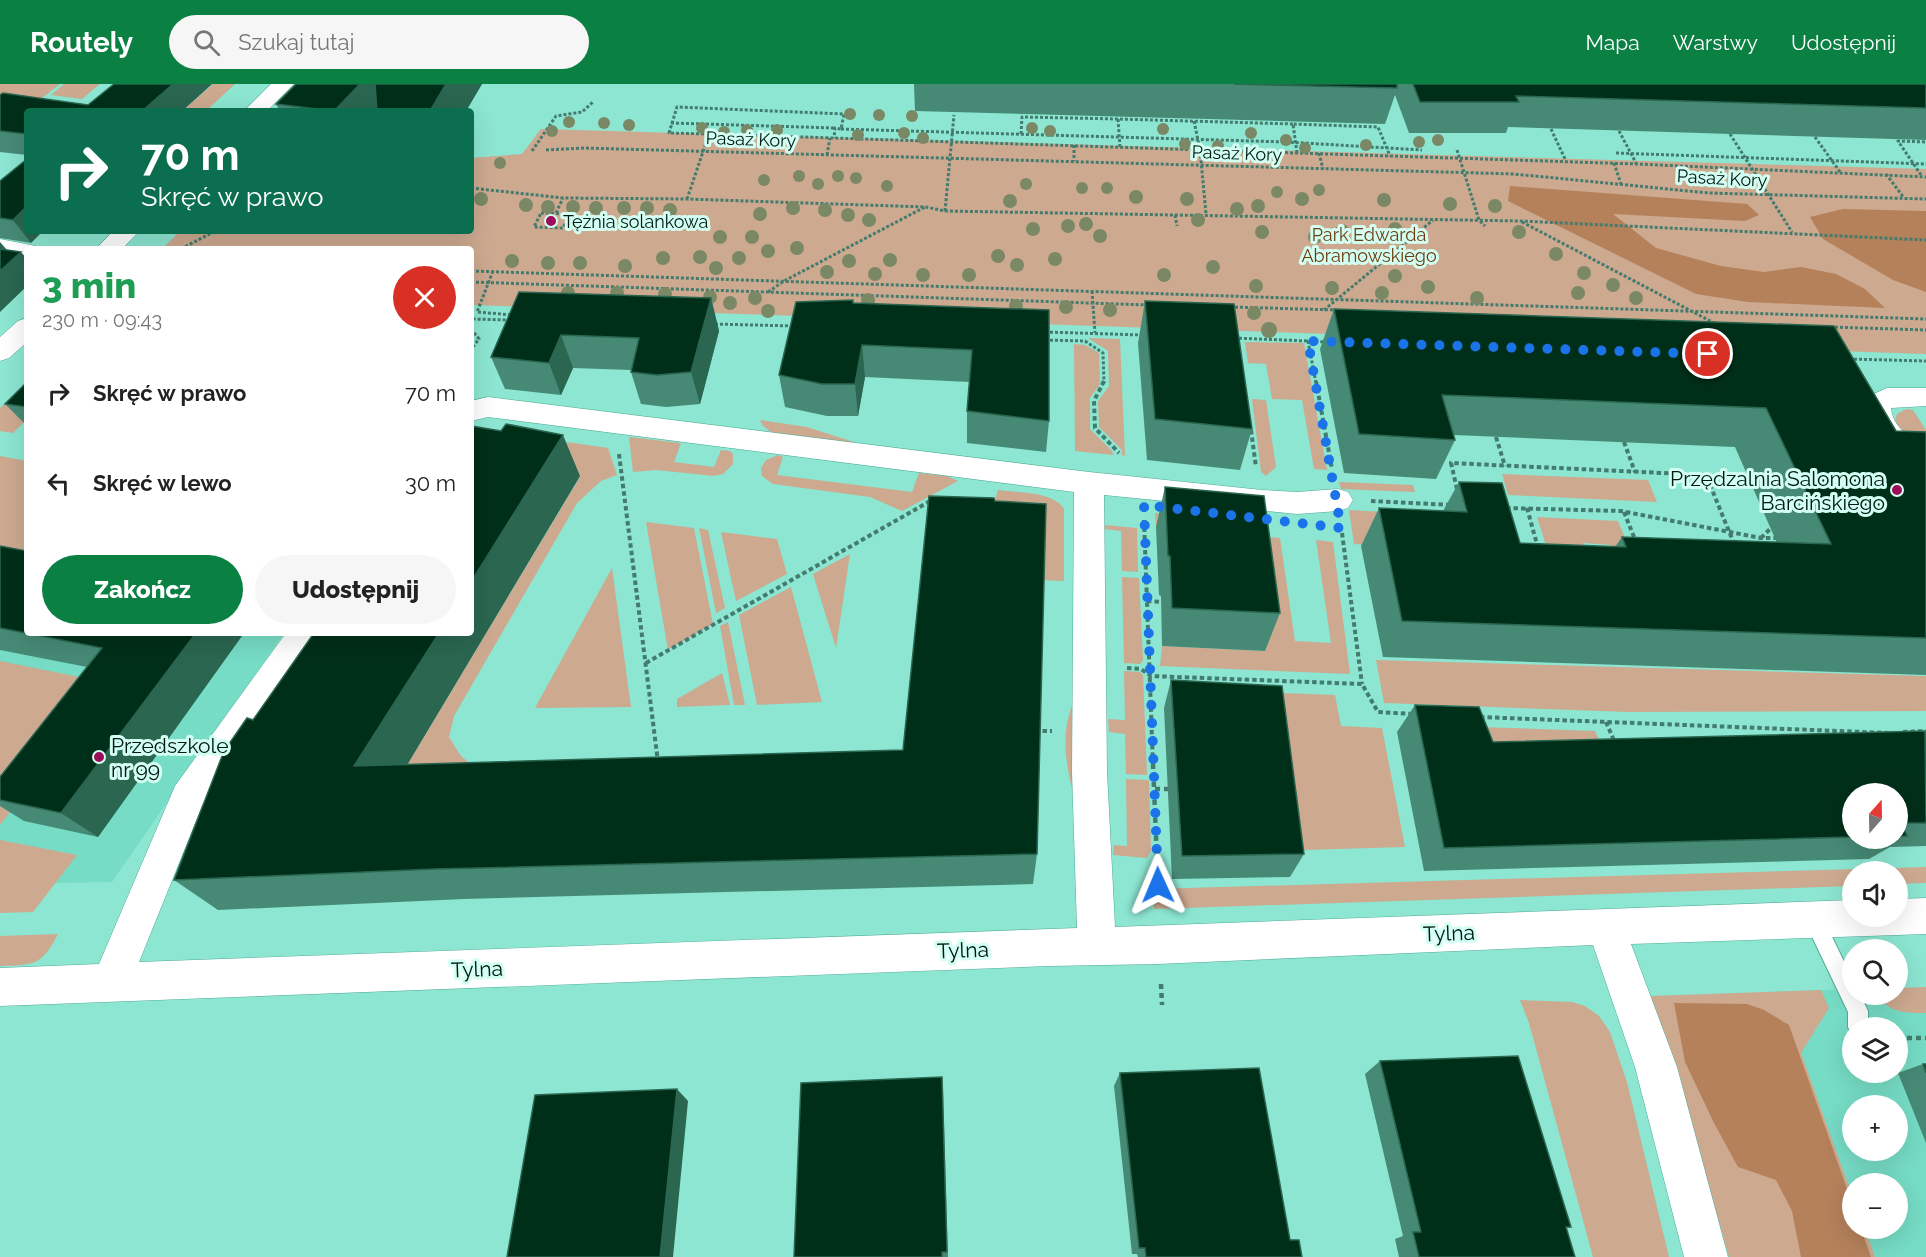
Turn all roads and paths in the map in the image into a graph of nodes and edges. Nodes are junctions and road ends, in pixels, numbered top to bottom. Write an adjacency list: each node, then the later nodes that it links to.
1 (283, 84): 3 (street)
2 (594, 101): 31 (path)
3 (258, 108)
4 (954, 115): 13 (path)
5 (1118, 119): 6 (path); 15 (path); 17 (path)
6 (1194, 121): 8 (path); 20 (path)
7 (671, 123): 9 (path); 10 (path); 14 (path)
8 (1293, 124): 23 (path); 26 (path)
9 (835, 128): 10 (path); 19 (path)
10 (842, 129): 13 (path)
11 (1551, 129): 44 (path)
12 (1619, 130): 36 (path)
13 (953, 132): 15 (path); 21 (path)
14 (709, 134): 19 (path); 32 (path)
15 (1021, 134): 17 (path)
16 (1730, 134): 41 (path)
17 (1119, 137): 20 (path); 25 (path)
18 (1815, 137): 43 (path)
19 (832, 138): 21 (path); 37 (path)
20 (1198, 139): 23 (path); 28 (path)
21 (952, 142): 24 (path); 39 (path)
22 (1926, 142): 47 (path)
23 (1295, 143): 26 (path); 33 (path)
24 (1074, 145): 25 (path); 42 (path)
25 (1120, 147): 28 (path)
26 (1387, 147): 29 (path); 38 (path)
27 (546, 150): 32 (path, Pasaż Kory)
28 (1200, 150): 33 (path); 49 (path)
29 (1422, 150)
30 (1457, 150): 40 (path)
31 (532, 151)
32 (704, 152): 37 (path, Pasaż Kory); 62 (path)
33 (1297, 153): 34 (path)
34 (1319, 153): 38 (path); 51 (path)
35 (1616, 153): 36 (path)
36 (1631, 154): 41 (path); 46 (path)
37 (827, 155): 39 (path, Pasaż Kory)
38 (1389, 156): 40 (path)
39 (950, 158): 42 (path, Pasaż Kory); 65 (path)
40 (1459, 158): 44 (path); 52 (path)
41 (1746, 158): 43 (path); 50 (path)
42 (1074, 161): 49 (path, Pasaż Kory)
43 (1833, 161): 47 (path); 53 (path)
44 (1566, 162): 45 (path)
45 (1614, 164): 46 (path); 57 (path)
46 (1637, 164): 50 (path)
47 (1914, 164): 48 (path); 55 (path)
48 (1926, 164)
49 (1201, 166): 51 (path, Pasaż Kory); 68 (path)
50 (1754, 168): 53 (path); 59 (path)
51 (1323, 169): 52 (path, Pasaż Kory)
52 (1463, 172): 57 (path, Pasaż Kory); 70 (path)
53 (1840, 172): 54 (path)
54 (1886, 173): 55 (path); 61 (path)
55 (1921, 176): 56 (path)
56 (1926, 177)
57 (1621, 184): 59 (path, Pasaż Kory)
58 (474, 188): 60 (path)
59 (1769, 194): 61 (path, Pasaż Kory); 74 (path)
60 (563, 198): 62 (path); 66 (path)
61 (1904, 198): 63 (path, Pasaż Kory)
62 (687, 199): 64 (path)
63 (1926, 199)
64 (926, 207): 65 (path); 84 (path)
65 (945, 211): 67 (path)
66 (556, 213): 66 (path)
67 (1175, 214): 68 (path); 72 (path)
68 (1206, 214): 69 (path)
69 (1434, 220): 70 (path); 89 (path)
70 (1479, 220): 71 (path); 73 (path)
71 (1520, 221): 74 (path); 95 (path)
72 (1178, 226)
73 (1485, 226)
74 (1793, 232): 77 (path)
75 (124, 234): 78 (street)
76 (209, 234): 79 (path)
77 (1926, 240)
78 (111, 246)
79 (187, 246)
80 (0, 247): 81 (street)
81 (24, 251)
82 (474, 271): 83 (path)
83 (493, 271): 84 (path); 86 (path)
84 (784, 281): 87 (path); 88 (path)
85 (474, 282): 86 (path)
86 (488, 282): 88 (path); 96 (path)
87 (1092, 291): 89 (path); 90 (path)
88 (768, 292): 90 (path)
89 (1335, 300): 93 (path); 95 (path)
90 (1093, 303): 91 (path); 107 (path)
91 (1151, 305)
92 (1220, 307): 93 (path)
93 (1324, 310): 94 (path)
94 (1348, 311)
95 (1694, 311): 99 (path); 100 (path)
96 (512, 315): 97 (path); 98 (path)
97 (519, 318)
98 (474, 319)
99 (1926, 319)
100 (1703, 323)
101 (706, 324): 102 (path)
102 (796, 326)
103 (1821, 327): 105 (path)
104 (24, 330): 113 (street)
105 (1926, 330)
106 (474, 333): 112 (path)
107 (1095, 333): 108 (path); 123 (path)
108 (1143, 335)
109 (1226, 338): 110 (path)
110 (1308, 341): 111 (path); 130 (path)
111 (1328, 342)
112 (474, 345)
113 (0, 352)
114 (1839, 358): 115 (path)
115 (1926, 361)
116 (1926, 397): 122 (street)
117 (474, 410): 127 (street)
118 (1251, 428): 125 (path)
119 (1496, 437): 124 (path)
120 (1624, 442): 126 (path)
121 (619, 452): 148 (path)
122 (1926, 455)
123 (1118, 456)
124 (1505, 466): 126 (path); 128 (path)
125 (1257, 471)
126 (1635, 471): 139 (path)
127 (1089, 483): 130 (street); 149 (street)
128 (1458, 495)
129 (937, 498): 148 (path)
130 (1338, 500): 131 (path); 151 (path)
131 (1430, 504): 132 (path); 136 (path)
132 (1461, 506)
133 (1505, 508): 134 (path)
134 (1527, 508): 135 (path); 144 (path)
135 (1624, 512): 139 (path); 142 (path)
136 (1433, 515)
137 (1144, 516): 145 (path)
138 (1776, 524): 140 (path)
139 (1729, 531): 140 (path); 143 (path)
140 (1761, 538): 141 (path)
141 (1782, 538)
142 (1637, 544)
143 (1737, 551)
144 (1540, 554)
145 (1147, 602): 146 (path); 150 (path)
146 (1169, 603)
147 (301, 636): 172 (street)
148 (646, 663): 163 (path)
149 (1089, 666): 150 (path); 170 (street)
150 (1150, 676): 151 (path); 164 (path)
151 (1362, 684): 152 (path)
152 (1421, 714)
153 (1474, 717): 154 (path)
154 (1606, 722): 155 (path); 162 (path)
155 (1742, 727): 159 (path); 160 (path)
156 (1031, 730): 158 (path)
157 (1926, 731): 159 (path)
158 (1060, 732)
159 (1885, 732): 161 (path)
160 (1748, 738)
161 (1890, 741)
162 (1619, 752)
163 (658, 764)
164 (1155, 789): 165 (path); 166 (path)
165 (1178, 790)
166 (1158, 885)
167 (1926, 916): 168 (street, Tylna)
168 (1814, 920): 169 (street, Tylna); 175 (lane)
169 (1605, 926): 170 (street, Tylna); 178 (street)
170 (1097, 945): 172 (street, Tylna)
171 (1160, 978): 174 (path)
172 (111, 983): 173 (street, Tylna)
173 (0, 987)
174 (1162, 1005)
175 (1858, 1017)
176 (1908, 1038): 177 (path)
177 (1926, 1038)
178 (1706, 1257)

